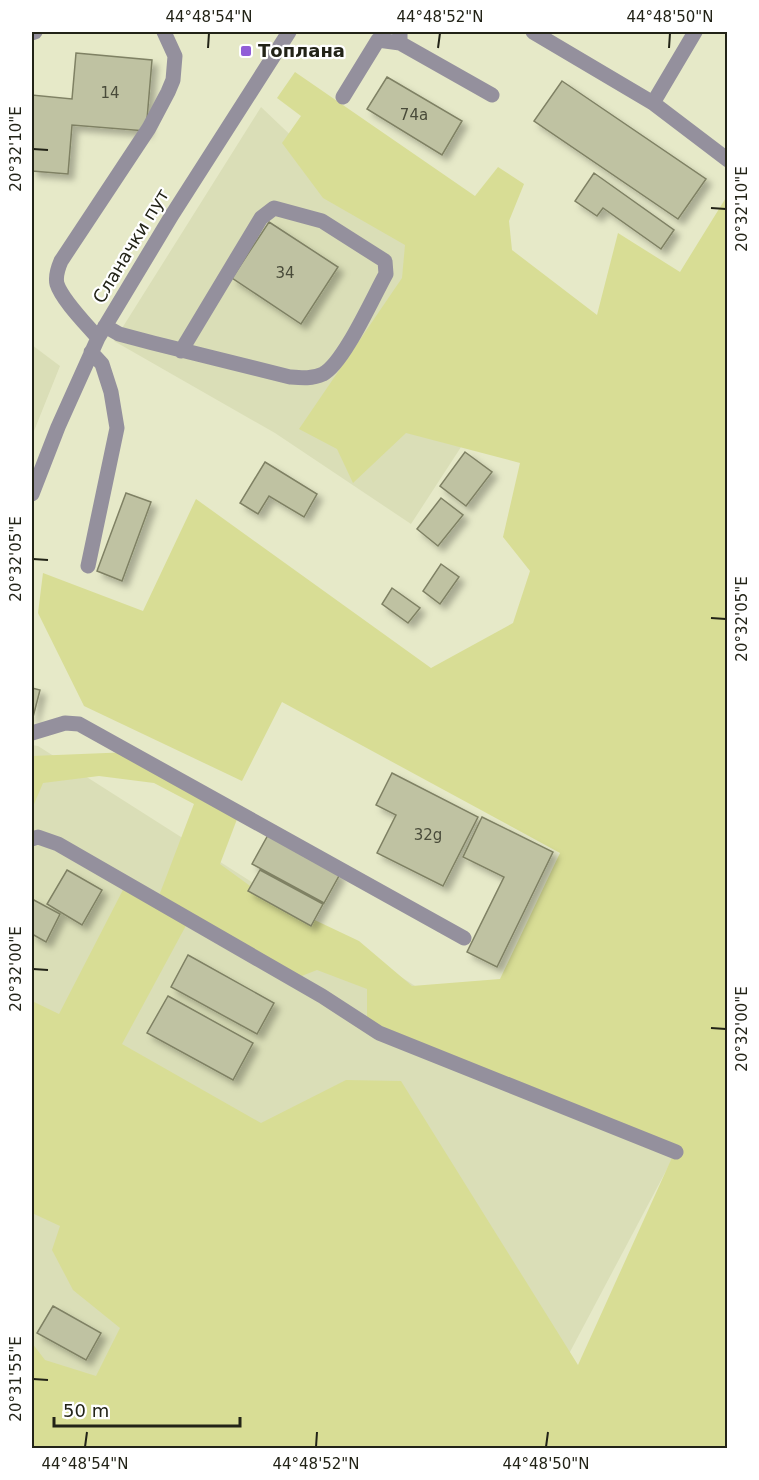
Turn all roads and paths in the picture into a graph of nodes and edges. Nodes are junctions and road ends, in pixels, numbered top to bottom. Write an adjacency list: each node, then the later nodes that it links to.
1 (165, 32): 10 (street)
2 (289, 32): 10 (street, Сланачки пут)
3 (533, 32): 8 (street)
4 (695, 32): 8 (street)
5 (400, 37): 6 (street); 7 (street)
6 (492, 96)
7 (343, 97)
8 (653, 103): 9 (street)
9 (728, 160)
10 (102, 332): 11 (street); 12 (street, Сланачки пут)
11 (181, 351): 11 (street)
12 (91, 352): 13 (street, Сланачки пут); 14 (street)
13 (32, 494)
14 (88, 566)
15 (32, 733): 17 (street)
16 (32, 839): 18 (street)
17 (464, 938)
18 (676, 1152)

